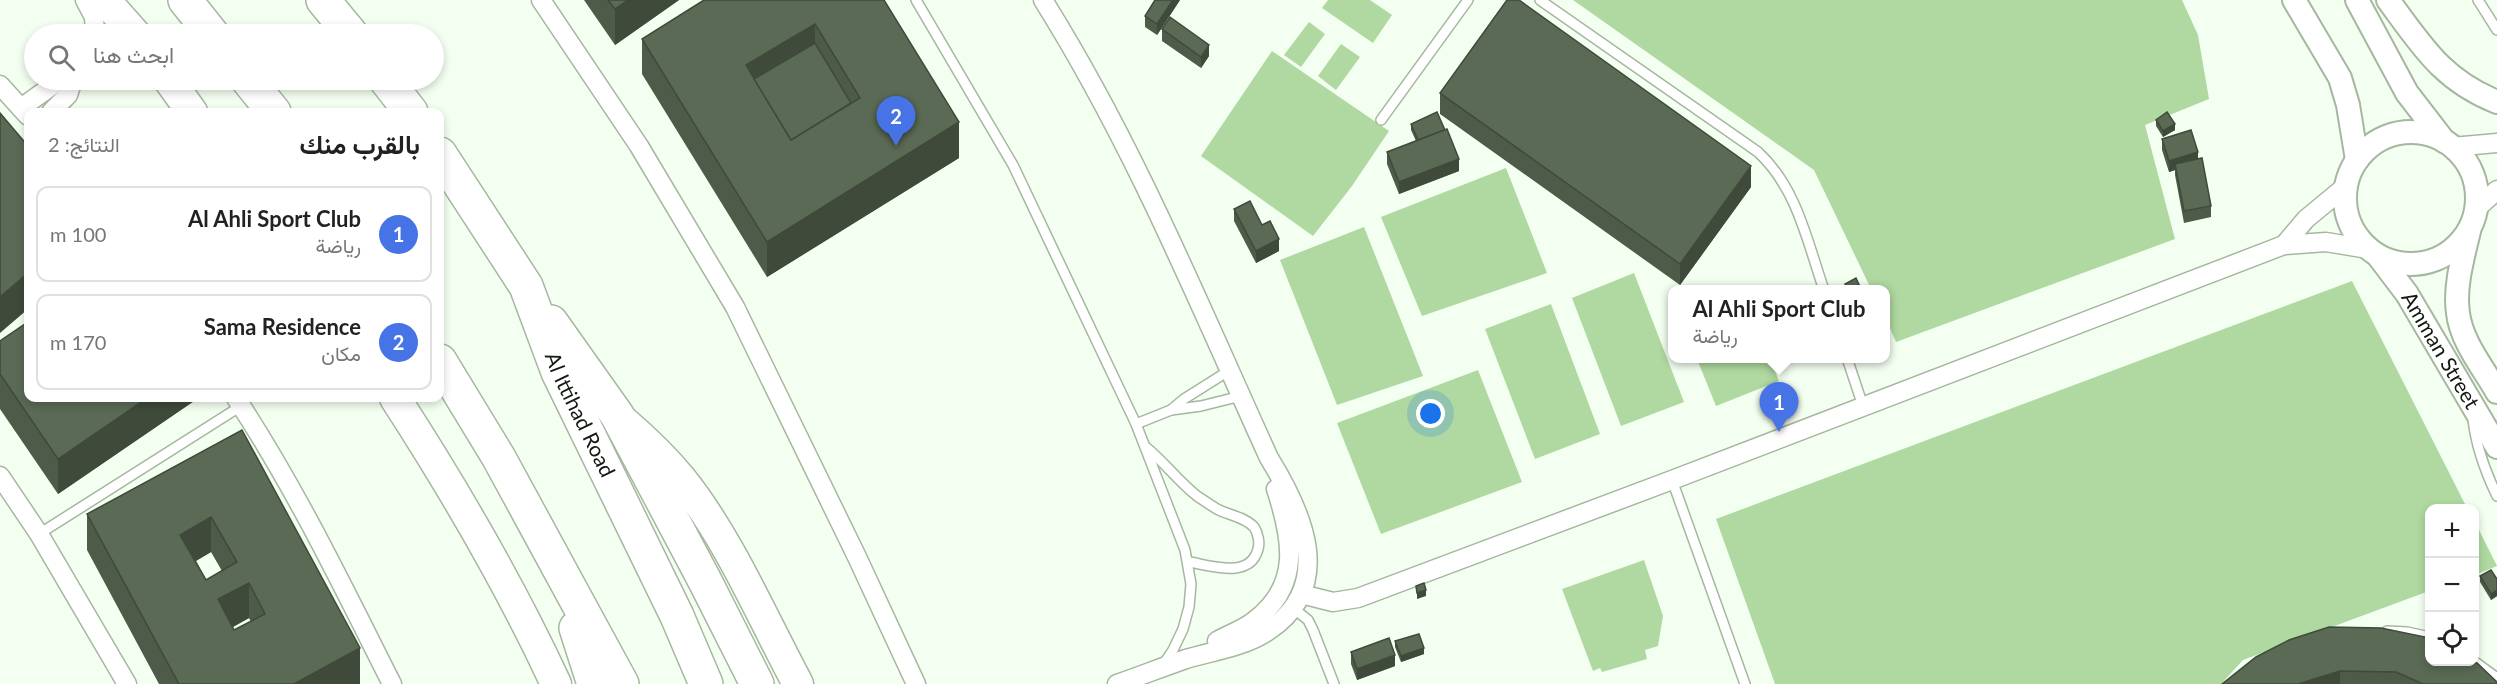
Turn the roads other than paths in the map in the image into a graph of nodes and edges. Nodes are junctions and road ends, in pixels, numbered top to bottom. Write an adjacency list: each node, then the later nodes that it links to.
1 (85, 0): 14 (street)
2 (105, 0): 15 (main road)
3 (185, 0): 16 (highway)
4 (323, 0): 17 (highway)
5 (541, 0): 74 (street)
6 (915, 0): 57 (lane)
7 (1043, 0): 48 (street)
8 (1468, 0): 34 (lane)
9 (1540, 0): 44 (lane)
10 (2294, 0): 38 (street)
11 (2357, 0): 36 (street)
12 (2388, 0): 26 (street)
13 (2478, 0): 18 (lane)
14 (94, 24)
15 (126, 24)
16 (204, 24)
17 (343, 24)
18 (2497, 30)
19 (0, 85): 33 (street)
20 (48, 90): 27 (street)
21 (70, 90): 28 (street)
22 (167, 90): 29 (street)
23 (176, 90): 30 (main road)
24 (256, 90): 31 (highway)
25 (394, 90): 32 (highway)
26 (2497, 102)
27 (29, 108)
28 (55, 108)
29 (186, 108)
30 (187, 108)
31 (271, 108)
32 (408, 108)
33 (24, 111)
34 (1381, 120)
35 (2497, 143): 36 (street)
36 (2448, 144): 38 (street); 41 (street)
37 (444, 160): 45 (highway, Al Ittihad Road)
38 (2357, 160): 39 (street)
39 (2346, 186): 42 (street); 43 (street)
40 (2497, 190): 41 (street)
41 (2473, 218): 43 (street); 49 (street, Amman Street)
42 (2284, 245): 43 (street); 53 (street)
43 (2374, 253): 54 (street, Amman Street)
44 (1822, 285)
45 (526, 286): 56 (highway); 80 (highway, Al Ittihad Road)
46 (1849, 363): 53 (lane)
47 (444, 368): 66 (highway)
48 (1230, 370): 50 (street); 55 (lane)
49 (2497, 392)
50 (1241, 396): 55 (lane); 60 (street)
51 (239, 402): 64 (lane); 76 (street)
52 (397, 402): 77 (main road)
53 (1863, 406): 62 (street)
54 (2472, 408): 59 (street, Amman Street); 63 (lane)
55 (1171, 410): 57 (lane)
56 (617, 415): 81 (highway); 82 (main road)
57 (1136, 424): 58 (lane)
58 (1145, 446): 65 (lane); 65 (lane)
59 (2497, 447)
60 (1269, 458): 67 (street); 70 (street)
61 (0, 476): 64 (street)
62 (1672, 480): 67 (street); 85 (lane)
63 (2497, 496)
64 (39, 534): 75 (street)
65 (1189, 562): 72 (lane)
66 (561, 572): 78 (highway); 79 (highway)
67 (1297, 601): 70 (street); 84 (lane)
68 (2380, 631): 69 (lane)
69 (2425, 637)
70 (1188, 659): 72 (street)
71 (2479, 664): 73 (lane)
72 (1159, 669): 83 (street)
73 (2497, 678)
74 (913, 682)
75 (127, 684)
76 (392, 684)
77 (556, 684)
78 (594, 684)
79 (622, 684)
80 (706, 684)
81 (757, 684)
82 (798, 684)
83 (1117, 684)
84 (1334, 684)
85 (1744, 684)

